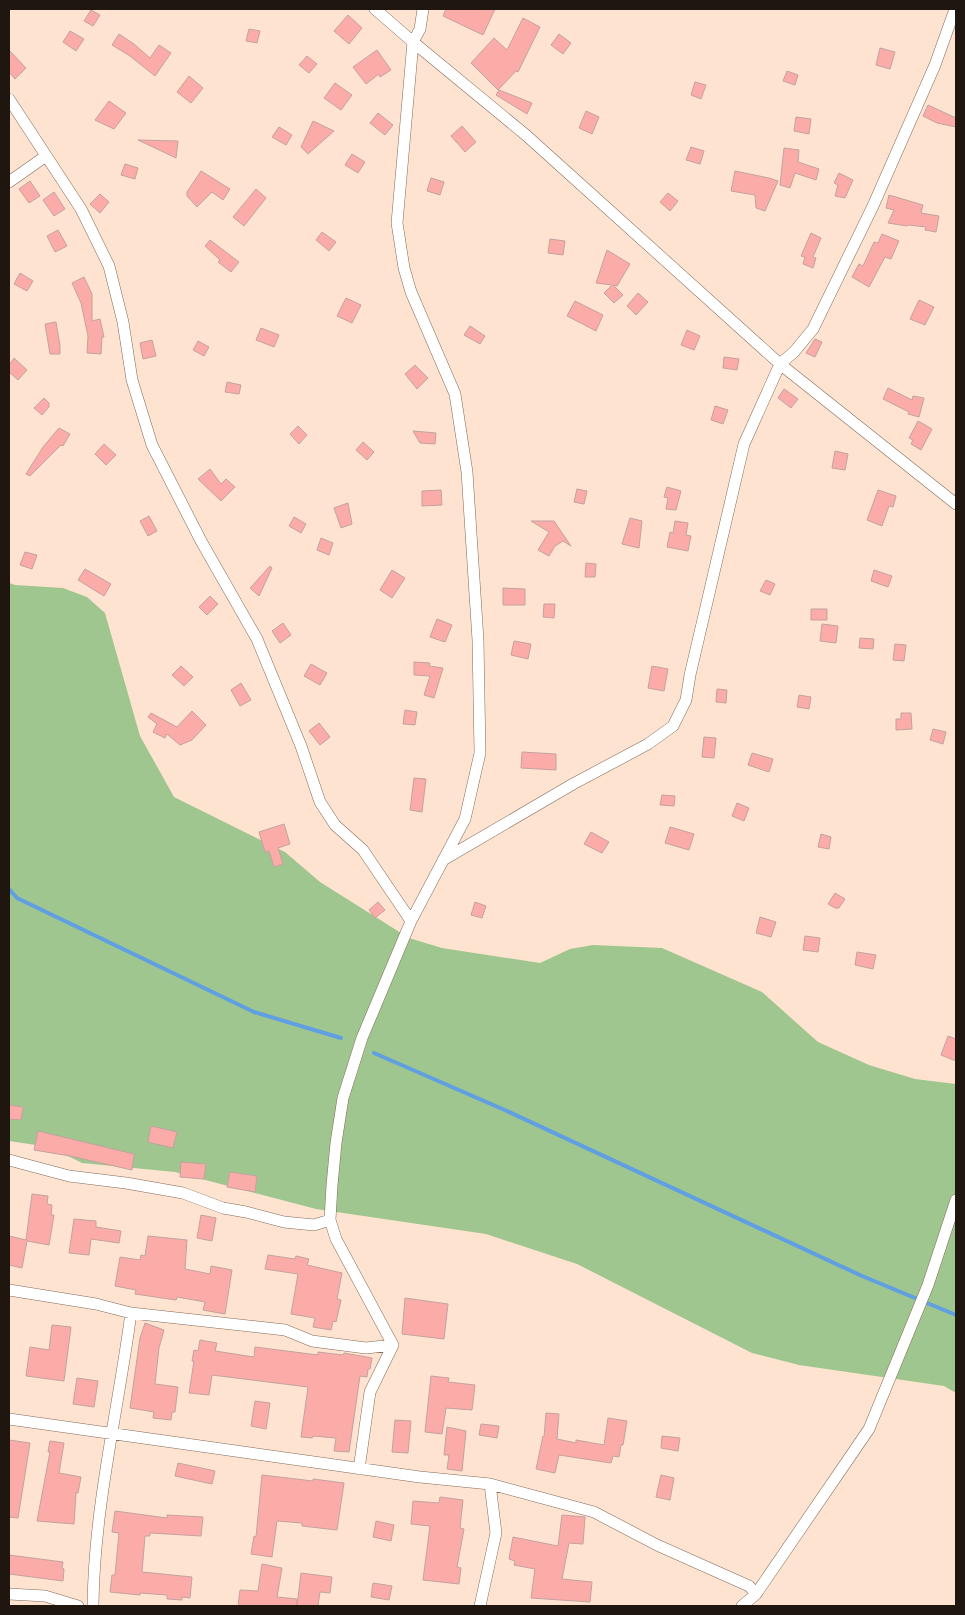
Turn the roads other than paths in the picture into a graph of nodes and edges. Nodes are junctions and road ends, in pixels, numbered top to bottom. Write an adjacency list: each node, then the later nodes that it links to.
1 (375, 9): 4 (street)
2 (423, 9): 4 (street)
3 (956, 9): 8 (street)
4 (413, 42): 8 (street); 10 (street)
5 (9, 99): 6 (street)
6 (46, 156): 7 (street); 11 (street)
7 (9, 182)
8 (780, 364): 9 (street); 10 (street)
9 (956, 504)
10 (442, 861): 11 (street)
11 (412, 921): 14 (street)
12 (9, 1160): 14 (street)
13 (956, 1200): 23 (street)
14 (330, 1220): 17 (street)
15 (9, 1290): 16 (street)
16 (131, 1313): 17 (street); 19 (street)
17 (393, 1345): 20 (street)
18 (9, 1420): 19 (street)
19 (112, 1433): 20 (street); 25 (street)
20 (359, 1469): 21 (street)
21 (490, 1484): 23 (street); 26 (street)
22 (9, 1594): 24 (street)
23 (756, 1594): 27 (street)
24 (78, 1606)
25 (93, 1606)
26 (480, 1606)
27 (742, 1606)

